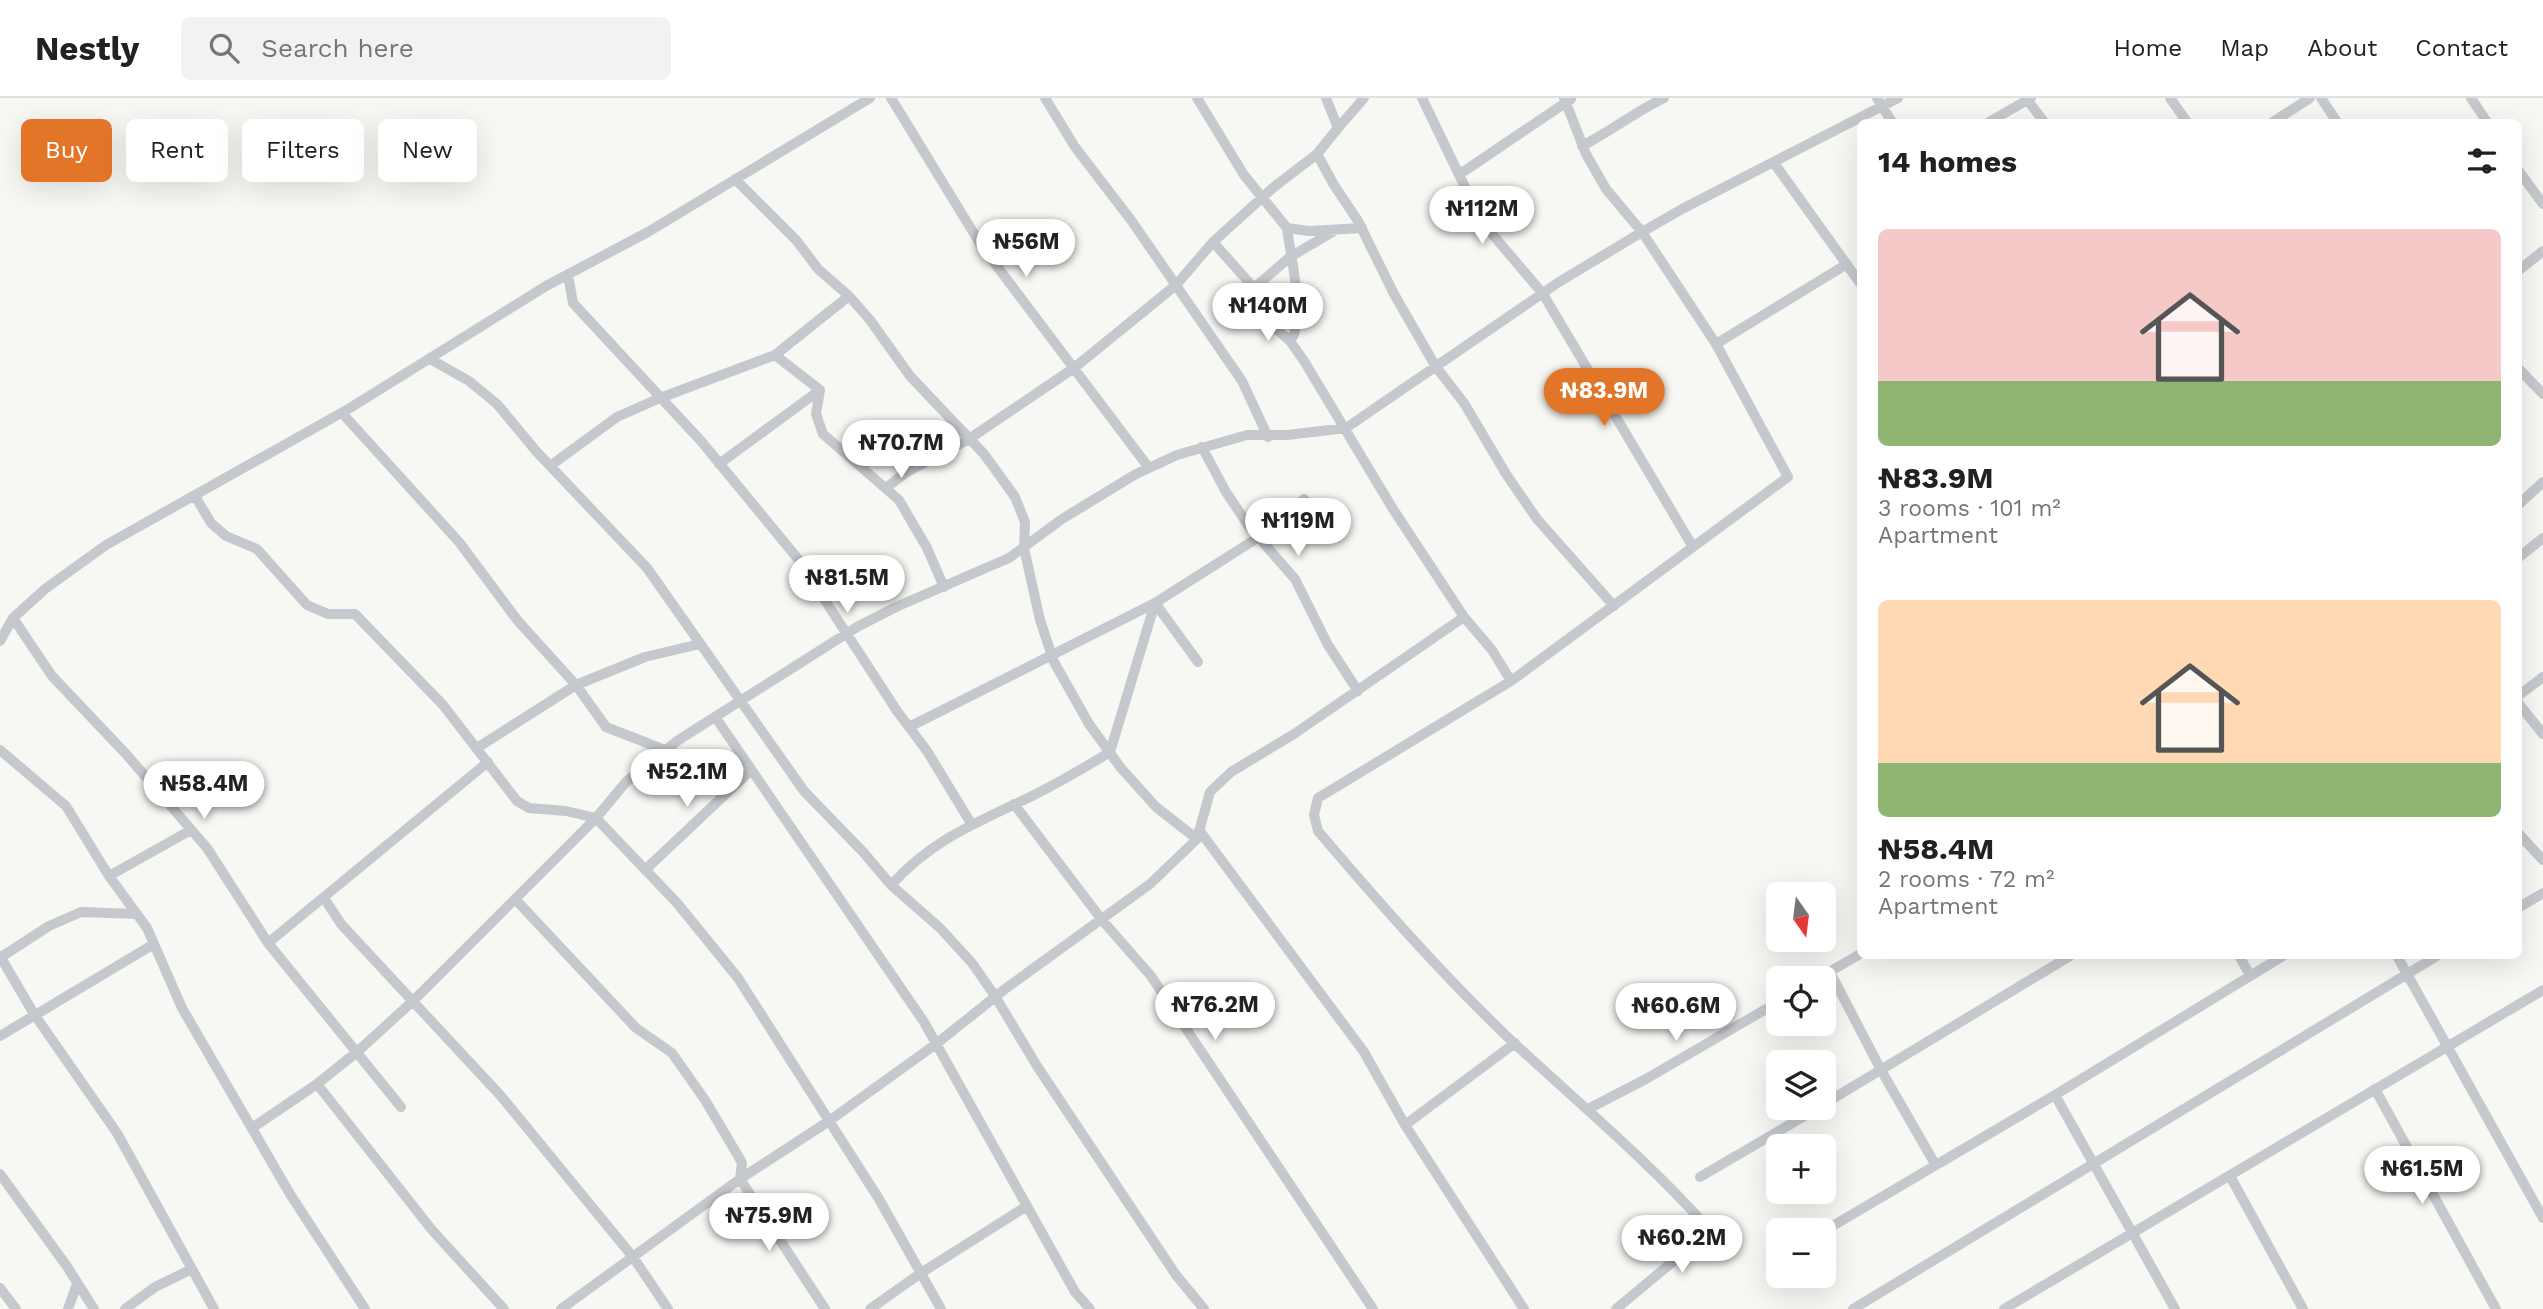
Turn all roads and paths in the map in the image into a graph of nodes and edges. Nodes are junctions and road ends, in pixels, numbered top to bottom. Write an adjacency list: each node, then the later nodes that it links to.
1 (870, 98): 30 (street)
2 (891, 98): 53 (street)
3 (1045, 98): 44 (street)
4 (1197, 98): 31 (street)
5 (1326, 98): 24 (street)
6 (1364, 98): 24 (street)
7 (1422, 98): 28 (street)
8 (1664, 98): 25 (street)
9 (1898, 98): 16 (street)
10 (2170, 98): 20 (street)
11 (2310, 98): 21 (street)
12 (2320, 98): 22 (street)
13 (2471, 98): 23 (street)
14 (1568, 99): 25 (street); 28 (street)
15 (2028, 99): 18 (street); 19 (street)
16 (1880, 102): 17 (street); 27 (street)
17 (1890, 119)
18 (1994, 119)
19 (2042, 119)
20 (2186, 119)
21 (2278, 119)
22 (2335, 119)
23 (2485, 119)
24 (1338, 128): 26 (street)
25 (1582, 146): 36 (street)
26 (1317, 154): 31 (street); 34 (street)
27 (1774, 163): 36 (street); 40 (street)
28 (1460, 174): 46 (street)
29 (2522, 175): 32 (street)
30 (735, 180): 42 (street); 47 (street)
31 (1264, 198): 33 (street); 37 (street)
32 (2543, 204)
33 (1287, 228): 35 (street); 39 (street)
34 (1362, 228): 35 (street); 52 (street)
35 (1336, 230): 39 (street)
36 (1642, 232): 46 (street); 49 (street)
37 (1213, 242): 44 (street); 45 (street)
38 (2543, 251): 41 (street)
39 (1290, 257): 45 (street); 48 (street)
40 (1847, 264): 43 (street); 49 (street)
41 (2522, 268)
42 (568, 275): 51 (street); 57 (street)
43 (1857, 279)
44 (1176, 285): 53 (street); 60 (street)
45 (1254, 288): 48 (street)
46 (1542, 294): 52 (street); 73 (street)
47 (849, 296): 50 (street); 61 (street)
48 (1290, 341): 59 (street)
49 (1716, 344): 73 (street)
50 (775, 355): 55 (street); 57 (street)
51 (430, 359): 58 (street); 64 (street)
52 (1436, 367): 59 (street); 78 (street)
53 (1074, 368): 61 (street); 65 (street)
54 (2522, 372): 56 (street)
55 (820, 390): 63 (street); 67 (street)
56 (2543, 394)
57 (660, 398): 63 (street); 64 (street)
58 (342, 413): 68 (street); 88 (street)
59 (1346, 428): 60 (street); 79 (street)
60 (1268, 437): 62 (street)
61 (969, 439): 67 (street); 74 (street)
62 (1202, 447): 65 (street); 71 (street)
63 (719, 464): 81 (street)
64 (550, 466): 83 (street)
65 (1149, 468): 74 (street)
66 (2543, 482): 70 (street)
67 (887, 488): 76 (street)
68 (195, 496): 80 (street); 96 (street)
69 (1304, 499): 71 (street)
70 (2522, 501)
71 (1259, 537): 77 (street); 89 (street)
72 (2543, 538): 75 (street)
73 (1693, 547): 78 (street)
74 (1024, 548): 76 (street); 84 (street)
75 (2522, 555)
76 (944, 587): 81 (street)
77 (1155, 603): 84 (street); 85 (street); 99 (street)
78 (1614, 606): 87 (street)
79 (1464, 617): 87 (street); 89 (street)
80 (13, 618): 82 (street); 105 (street)
81 (847, 633): 91 (street); 94 (street)
82 (0, 641)
83 (700, 644): 88 (street); 91 (street)
84 (1051, 654): 94 (street); 99 (street)
85 (1198, 662)
86 (2543, 677): 90 (street)
87 (1511, 681): 137 (street)
88 (576, 685): 96 (street); 98 (street)
89 (1358, 691): 106 (street)
90 (2522, 693)
91 (740, 702): 93 (street); 111 (street)
92 (2522, 708): 95 (street)
93 (716, 718): 98 (street); 101 (street)
94 (909, 727): 104 (street)
95 (2543, 734)
96 (477, 748): 100 (street)
97 (0, 750): 110 (street)
98 (665, 750): 103 (street)
99 (1110, 752): 102 (street); 106 (street)
100 (488, 762): 103 (street); 113 (street)
101 (750, 771): 109 (street); 138 (street)
102 (1014, 804): 104 (street); 117 (street)
103 (596, 818): 109 (street); 114 (street)
104 (972, 825): 111 (street)
105 (191, 830): 110 (street); 118 (street)
106 (1198, 834): 117 (street); 150 (street)
107 (2522, 837): 108 (street)
108 (2543, 860)
109 (645, 870): 149 (street)
110 (109, 876): 116 (street)
111 (891, 885): 132 (street)
112 (2543, 893): 115 (street)
113 (324, 898): 118 (street); 133 (street)
114 (515, 899): 133 (street); 157 (street)
115 (2522, 906)
116 (137, 914): 119 (street); 120 (street)
117 (1102, 919): 132 (street); 181 (street)
118 (268, 943): 140 (street)
119 (154, 944): 135 (street); 151 (street)
120 (0, 956): 135 (street)
121 (1857, 956): 127 (street)
122 (2065, 959): 141 (street)
123 (2241, 959): 129 (street)
124 (2278, 959): 129 (street)
125 (2398, 959): 128 (street)
126 (2432, 959): 128 (street)
127 (1836, 968)
128 (2406, 974): 139 (street); 153 (street)
129 (2250, 975): 144 (street)
130 (1836, 984): 141 (street)
131 (2543, 990): 139 (street)
132 (995, 996): 138 (street); 180 (street)
133 (413, 1001): 140 (street); 162 (street)
134 (1766, 1009): 147 (street)
135 (34, 1014): 136 (street); 163 (street)
136 (0, 1036)
137 (1515, 1043): 147 (street); 150 (street)
138 (936, 1044): 149 (street); 158 (street)
139 (2447, 1048): 143 (street); 159 (street)
140 (357, 1052): 142 (street); 146 (street)
141 (1881, 1070): 145 (street); 152 (street)
142 (317, 1084): 151 (street); 173 (street)
143 (2375, 1089): 155 (street); 188 (street)
144 (2055, 1095): 152 (street); 153 (street)
145 (1836, 1097)
146 (401, 1107)
147 (1588, 1110): 183 (street)
148 (1797, 1120): 156 (street)
149 (829, 1121): 157 (street); 164 (street)
150 (1405, 1125): 182 (street)
151 (252, 1128): 172 (street)
152 (1935, 1164): 160 (street)
153 (2095, 1164): 161 (street); 184 (street)
154 (0, 1174): 165 (street)
155 (2230, 1176): 161 (street); 187 (street)
156 (1700, 1177)
157 (740, 1179): 162 (street); 176 (street)
158 (1027, 1206): 164 (street); 179 (street)
159 (2543, 1219)
160 (1836, 1224)
161 (2132, 1233): 185 (street); 186 (street)
162 (633, 1257): 174 (street); 175 (street)
163 (192, 1269): 170 (street); 171 (street)
164 (921, 1273): 177 (street); 178 (street)
165 (77, 1284): 168 (street); 169 (street)
166 (0, 1288): 167 (street)
167 (16, 1309)
168 (68, 1309)
169 (94, 1309)
170 (125, 1309)
171 (214, 1309)
172 (365, 1309)
173 (504, 1309)
174 (561, 1309)
175 (667, 1309)
176 (825, 1309)
177 (870, 1309)
178 (941, 1309)
179 (1090, 1309)
180 (1204, 1309)
181 (1373, 1309)
182 (1524, 1309)
183 (1616, 1309)
184 (1853, 1309)
185 (2004, 1309)
186 (2175, 1309)
187 (2303, 1309)
188 (2496, 1309)

